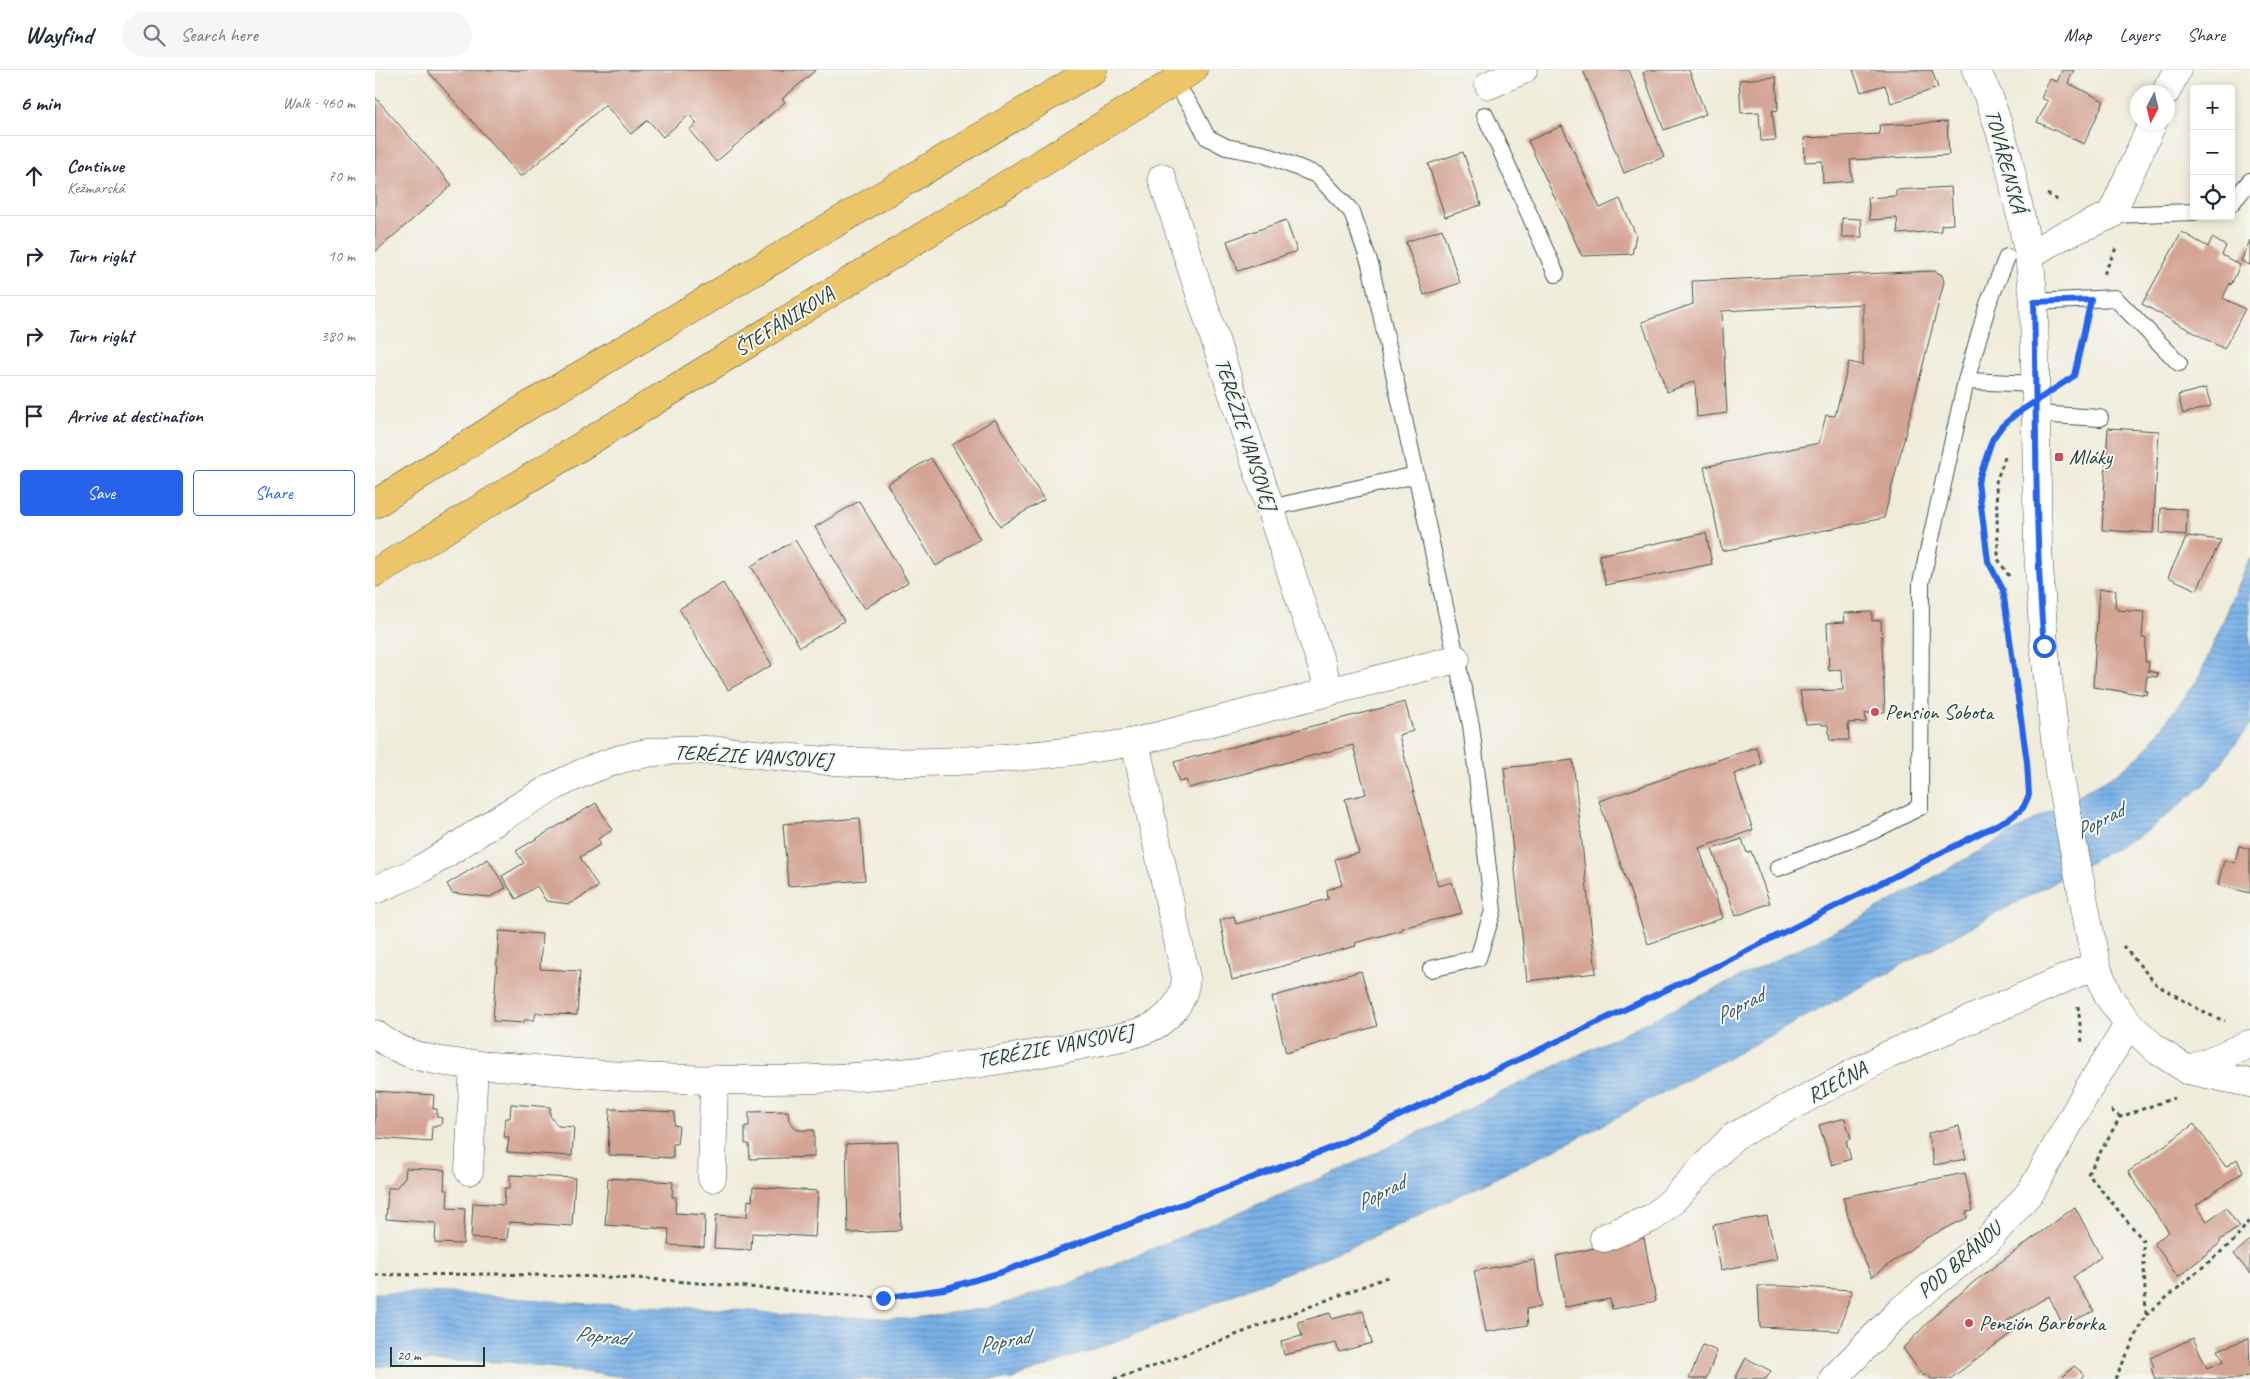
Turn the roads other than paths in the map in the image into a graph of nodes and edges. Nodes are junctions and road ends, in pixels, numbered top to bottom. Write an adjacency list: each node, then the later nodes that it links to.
1 (1093, 70): 24 (main road)
2 (1523, 70): 6 (street)
3 (1977, 70): 15 (street, TOVÁRENSKÁ)
4 (2177, 70): 7 (street)
5 (1183, 76): 23 (lane); 26 (main road, ŠTEFÁNIKOVA)
6 (1489, 85)
7 (2170, 85)
8 (1485, 115): 16 (lane)
9 (2150, 130): 14 (street)
10 (1163, 178): 25 (street, TERÉZIE VANSOVEJ)
11 (2250, 181): 12 (lane)
12 (2235, 199)
13 (2190, 213): 14 (lane)
14 (2116, 227): 15 (street)
15 (2018, 256): 17 (street, TOVÁRENSKÁ); 19 (lane)
16 (1556, 274)
17 (2034, 302): 18 (lane); 20 (street, TOVÁRENSKÁ)
18 (2179, 363)
19 (1966, 381): 20 (lane); 30 (lane)
20 (2047, 385): 21 (street, TOVÁRENSKÁ)
21 (2024, 416): 22 (lane); 32 (street, TOVÁRENSKÁ)
22 (2100, 418)
23 (1416, 475): 25 (lane); 27 (lane)
24 (375, 504)
25 (1270, 508): 28 (street, TERÉZIE VANSOVEJ)
26 (375, 573)
27 (1456, 659): 28 (street, TERÉZIE VANSOVEJ); 33 (lane)
28 (1330, 691): 29 (street, TERÉZIE VANSOVEJ)
29 (1135, 742): 31 (street, TERÉZIE VANSOVEJ); 38 (street, TERÉZIE VANSOVEJ)
30 (1778, 868)
31 (375, 890)
32 (2096, 965): 34 (street, TOVÁRENSKÁ); 43 (street, RIEČNA)
33 (1431, 970)
34 (2129, 1024): 39 (street, TOVÁRENSKÁ); 44 (street, POD BRÁNOU)
35 (375, 1034): 37 (street, TERÉZIE VANSOVEJ)
36 (2250, 1044): 39 (street)
37 (474, 1064): 38 (street, TERÉZIE VANSOVEJ); 41 (street)
38 (714, 1080): 42 (street)
39 (2186, 1082): 40 (street)
40 (2250, 1083)
41 (469, 1171)
42 (712, 1178)
43 (1604, 1238)
44 (1833, 1379)

